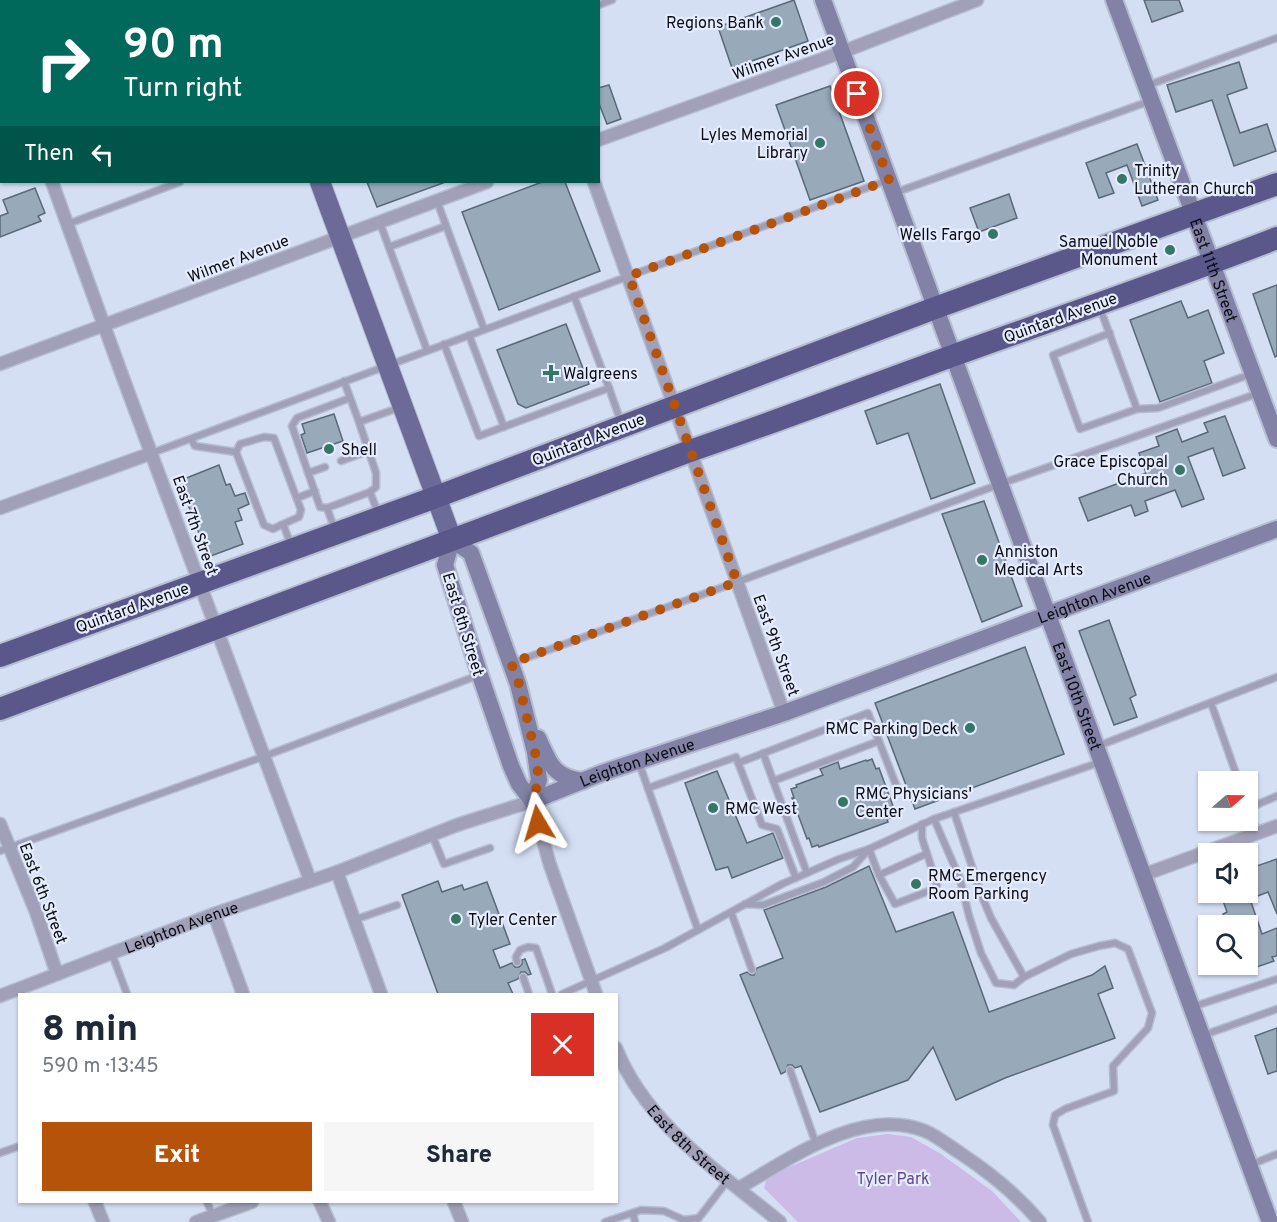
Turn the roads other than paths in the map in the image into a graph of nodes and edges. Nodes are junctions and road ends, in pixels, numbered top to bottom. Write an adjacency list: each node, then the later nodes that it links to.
1 (823, 0): 5 (street, East 10th Street)
2 (977, 0): 5 (street, Wilmer Avenue)
3 (1114, 0): 6 (street, East 11th Street)
4 (1277, 38): 6 (lane)
5 (842, 52): 7 (street, Wilmer Avenue); 14 (street, East 10th Street)
6 (1148, 93): 14 (lane); 16 (street, East 11th Street)
7 (600, 139)
8 (52, 183): 18 (street, East 7th Street)
9 (177, 183): 18 (lane)
10 (320, 183): 20 (main road)
11 (484, 183): 15 (street, Wilmer Avenue)
12 (594, 183): 24 (street, East 9th Street)
13 (1277, 184): 16 (highway, Quintard Avenue)
14 (891, 187): 24 (lane); 27 (street, East 10th Street)
15 (437, 201): 17 (street, Wilmer Avenue); 19 (lane)
16 (1193, 215): 23 (street, East 11th Street); 27 (highway, Quintard Avenue)
17 (380, 222): 20 (street, Wilmer Avenue); 22 (lane)
18 (68, 224): 28 (street, East 7th Street)
19 (446, 226): 22 (lane); 29 (lane)
20 (341, 237): 28 (street, Wilmer Avenue); 36 (main road)
21 (1277, 238): 23 (highway, Quintard Avenue)
22 (389, 247): 33 (lane)
23 (1211, 264): 26 (highway, Quintard Avenue); 37 (street, East 11th Street)
24 (629, 276): 25 (lane); 43 (street, East 9th Street)
25 (574, 296): 29 (lane); 39 (lane)
26 (1099, 304): 30 (lane); 34 (highway, Quintard Avenue)
27 (935, 308): 34 (street, East 10th Street); 43 (highway, Quintard Avenue)
28 (105, 324): 35 (street, Wilmer Avenue); 53 (street, East 7th Street)
29 (484, 329): 31 (lane)
30 (1110, 333): 44 (lane); 44 (lane)
31 (469, 335): 32 (lane); 47 (lane)
32 (444, 344): 33 (lane); 47 (lane)
33 (427, 350): 36 (lane)
34 (953, 356): 51 (highway, Quintard Avenue); 57 (street, East 10th Street)
35 (0, 364)
36 (388, 364): 38 (lane); 42 (main road)
37 (1252, 374): 40 (street, East 11th Street); 44 (lane)
38 (344, 381): 41 (lane); 48 (lane)
39 (609, 388): 46 (lane); 47 (lane)
40 (1259, 393): 49 (street, East 11th Street); 57 (lane)
41 (350, 398): 45 (lane); 55 (lane)
42 (403, 406): 45 (lane); 60 (main road)
43 (675, 406): 46 (highway, Quintard Avenue); 51 (street, East 9th Street)
44 (1137, 409)
45 (359, 423): 50 (lane)
46 (623, 425): 60 (highway, Quintard Avenue)
47 (504, 427)
48 (191, 438): 52 (lane); 53 (lane)
49 (1277, 439)
50 (368, 451): 54 (lane); 59 (lane)
51 (690, 451): 68 (highway, Quintard Avenue); 70 (street, East 9th Street)
52 (236, 452): 61 (lane); 65 (lane)
53 (152, 453): 62 (street); 71 (street, East 7th Street)
54 (341, 461)
55 (308, 473): 56 (lane); 58 (lane)
56 (326, 476)
57 (1000, 484): 70 (lane); 72 (street, East 10th Street)
58 (315, 491): 61 (lane); 63 (lane)
59 (370, 492): 63 (lane); 64 (lane)
60 (436, 496): 64 (highway, Quintard Avenue); 68 (main road)
61 (297, 498): 65 (lane)
62 (0, 508)
63 (327, 508): 67 (lane)
64 (379, 517): 67 (highway, Quintard Avenue)
65 (283, 524): 69 (lane)
66 (1277, 529): 72 (street, Leighton Avenue)
67 (336, 533): 69 (highway, Quintard Avenue)
68 (452, 540): 73 (highway, Quintard Avenue); 75 (street, East 8th Street); 76 (street, East 8th Street)
69 (292, 548): 71 (highway, Quintard Avenue)
70 (737, 582): 75 (lane); 81 (street, East 9th Street)
71 (200, 583): 73 (street, East 7th Street); 74 (highway, Quintard Avenue)
72 (1048, 616): 81 (street, Leighton Avenue); 84 (street, East 10th Street)
73 (217, 629): 79 (highway, Quintard Avenue); 85 (street, East 7th Street)
74 (0, 656)
75 (511, 663): 80 (street, East 8th Street)
76 (480, 675): 85 (lane); 94 (street, East 8th Street)
77 (1277, 677): 78 (lane)
78 (1210, 703): 84 (lane); 88 (lane)
79 (0, 709)
80 (525, 710): 89 (street); 94 (street, East 8th Street)
81 (784, 713): 86 (street, Leighton Avenue)
82 (879, 741): 83 (lane); 90 (lane); 92 (lane)
83 (763, 753): 87 (lane); 90 (lane)
84 (1099, 754): 96 (lane); 110 (street, East 10th Street)
85 (264, 756): 104 (lane); 112 (street, East 7th Street)
86 (638, 761): 89 (street, Leighton Avenue); 91 (lane)
87 (738, 763): 91 (lane); 111 (lane)
88 (1235, 771)
89 (584, 781): 94 (street, Leighton Avenue)
90 (773, 781): 108 (lane)
91 (648, 788): 118 (lane)
92 (898, 790)
93 (1277, 796): 95 (lane)
94 (532, 801): 102 (street, Leighton Avenue); 126 (street, East 8th Street)
95 (1258, 806)
96 (954, 812): 97 (lane); 123 (lane)
97 (934, 819): 99 (lane); 123 (lane)
98 (0, 824): 104 (street, East 6th Street)
99 (922, 824): 105 (lane); 106 (lane)
100 (1277, 826): 101 (street)
101 (1257, 833): 110 (street)
102 (432, 835): 103 (lane); 107 (street, Leighton Avenue)
103 (490, 848)
104 (4, 849): 122 (street, East 6th Street)
105 (869, 849): 108 (lane); 109 (lane); 114 (lane)
106 (927, 854): 109 (lane); 109 (lane)
107 (337, 872): 112 (street, Leighton Avenue); 117 (street)
108 (807, 873): 111 (lane)
109 (879, 875)
110 (1143, 875): 135 (street, East 10th Street)
111 (796, 878): 114 (lane)
112 (310, 880): 116 (street, Leighton Avenue)
113 (397, 904): 117 (lane)
114 (745, 904): 115 (lane)
115 (731, 912): 118 (lane); 121 (lane)
116 (214, 914): 119 (street, Leighton Avenue); 129 (street)
117 (354, 920): 130 (street)
118 (698, 930): 126 (lane)
119 (112, 954): 122 (street, Leighton Avenue); 128 (lane)
120 (517, 962): 132 (lane)
121 (752, 970)
122 (57, 974): 127 (street, Leighton Avenue)
123 (1024, 976): 163 (lane)
124 (523, 977): 131 (lane)
125 (1277, 979): 135 (lane)
126 (593, 988): 133 (lane)
127 (19, 992): 134 (street, Leighton Avenue)
128 (127, 993)
129 (243, 993)
130 (381, 993)
131 (529, 993)
132 (552, 993)
133 (567, 993)
134 (0, 996)
135 (1191, 1007): 137 (street, East 10th Street)
136 (1277, 1009): 137 (lane)
137 (1202, 1036): 144 (street, East 10th Street)
138 (618, 1053): 145 (street, East 8th Street)
139 (790, 1071): 140 (lane)
140 (816, 1144): 146 (street); 162 (street)
141 (18, 1147): 142 (lane)
142 (0, 1153)
143 (1277, 1154): 144 (lane)
144 (1249, 1165): 164 (street, East 10th Street)
145 (729, 1180): 146 (street, East 8th Street); 154 (lane)
146 (739, 1188): 161 (street, East 8th Street)
147 (95, 1203): 155 (street)
148 (207, 1203): 153 (lane)
149 (249, 1203): 153 (street)
150 (320, 1203): 157 (street)
151 (454, 1203): 158 (street)
152 (633, 1213): 154 (lane); 159 (lane); 160 (lane)
153 (213, 1216): 156 (street)
154 (698, 1220)
155 (103, 1222)
156 (196, 1222)
157 (329, 1222)
158 (462, 1222)
159 (604, 1222)
160 (635, 1222)
161 (780, 1222)
162 (1040, 1222)
163 (1088, 1222)
164 (1270, 1222)

